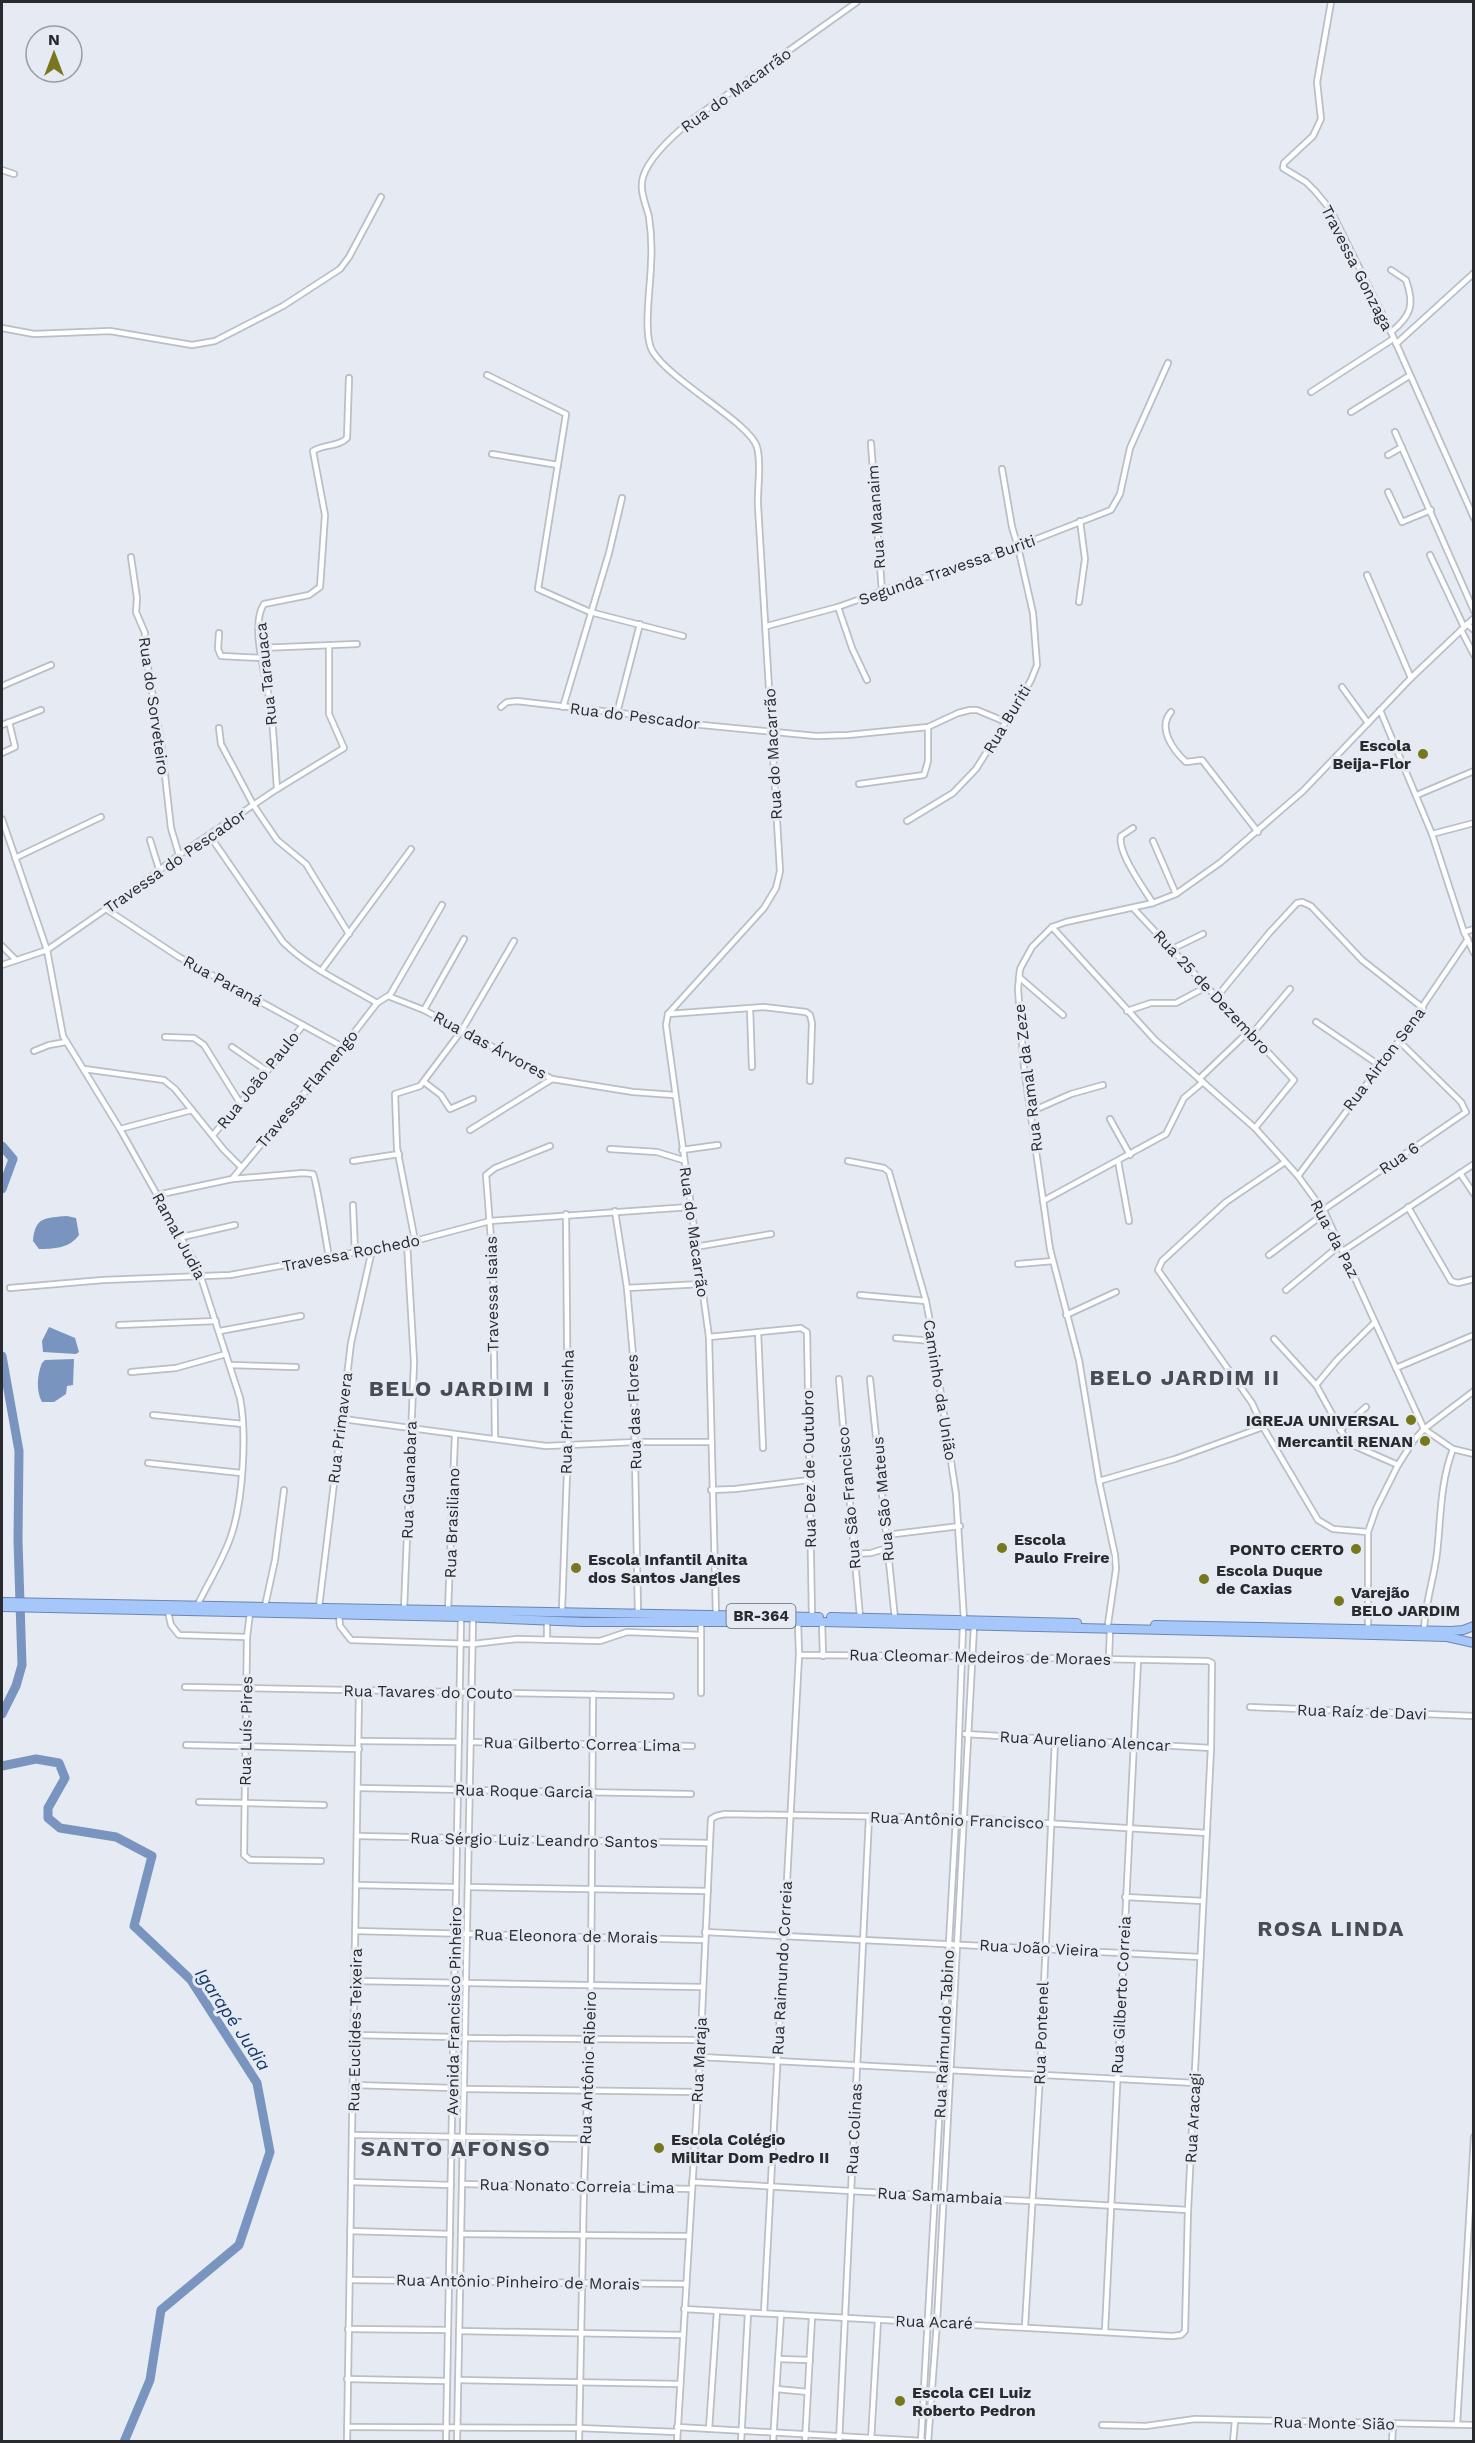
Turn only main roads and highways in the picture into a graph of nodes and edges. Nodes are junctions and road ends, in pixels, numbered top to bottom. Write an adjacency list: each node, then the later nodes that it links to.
1 (2, 1602): 2 (highway, BR-364)
2 (49, 1605): 3 (highway, BR-364); 4 (highway, BR-364); 6 (highway, BR-364)
3 (2, 1607)
4 (513, 1610): 5 (highway, BR-364); 6 (highway)
5 (584, 1611): 7 (highway); 8 (highway, BR-364)
6 (512, 1620): 7 (highway, BR-364)
7 (583, 1622): 8 (highway, BR-364)
8 (964, 1623): 10 (highway, BR-364); 10 (highway, BR-364)
9 (1473, 1626): 10 (highway, BR-364)
10 (1109, 1627): 11 (highway, BR-364)
11 (1473, 1643)

